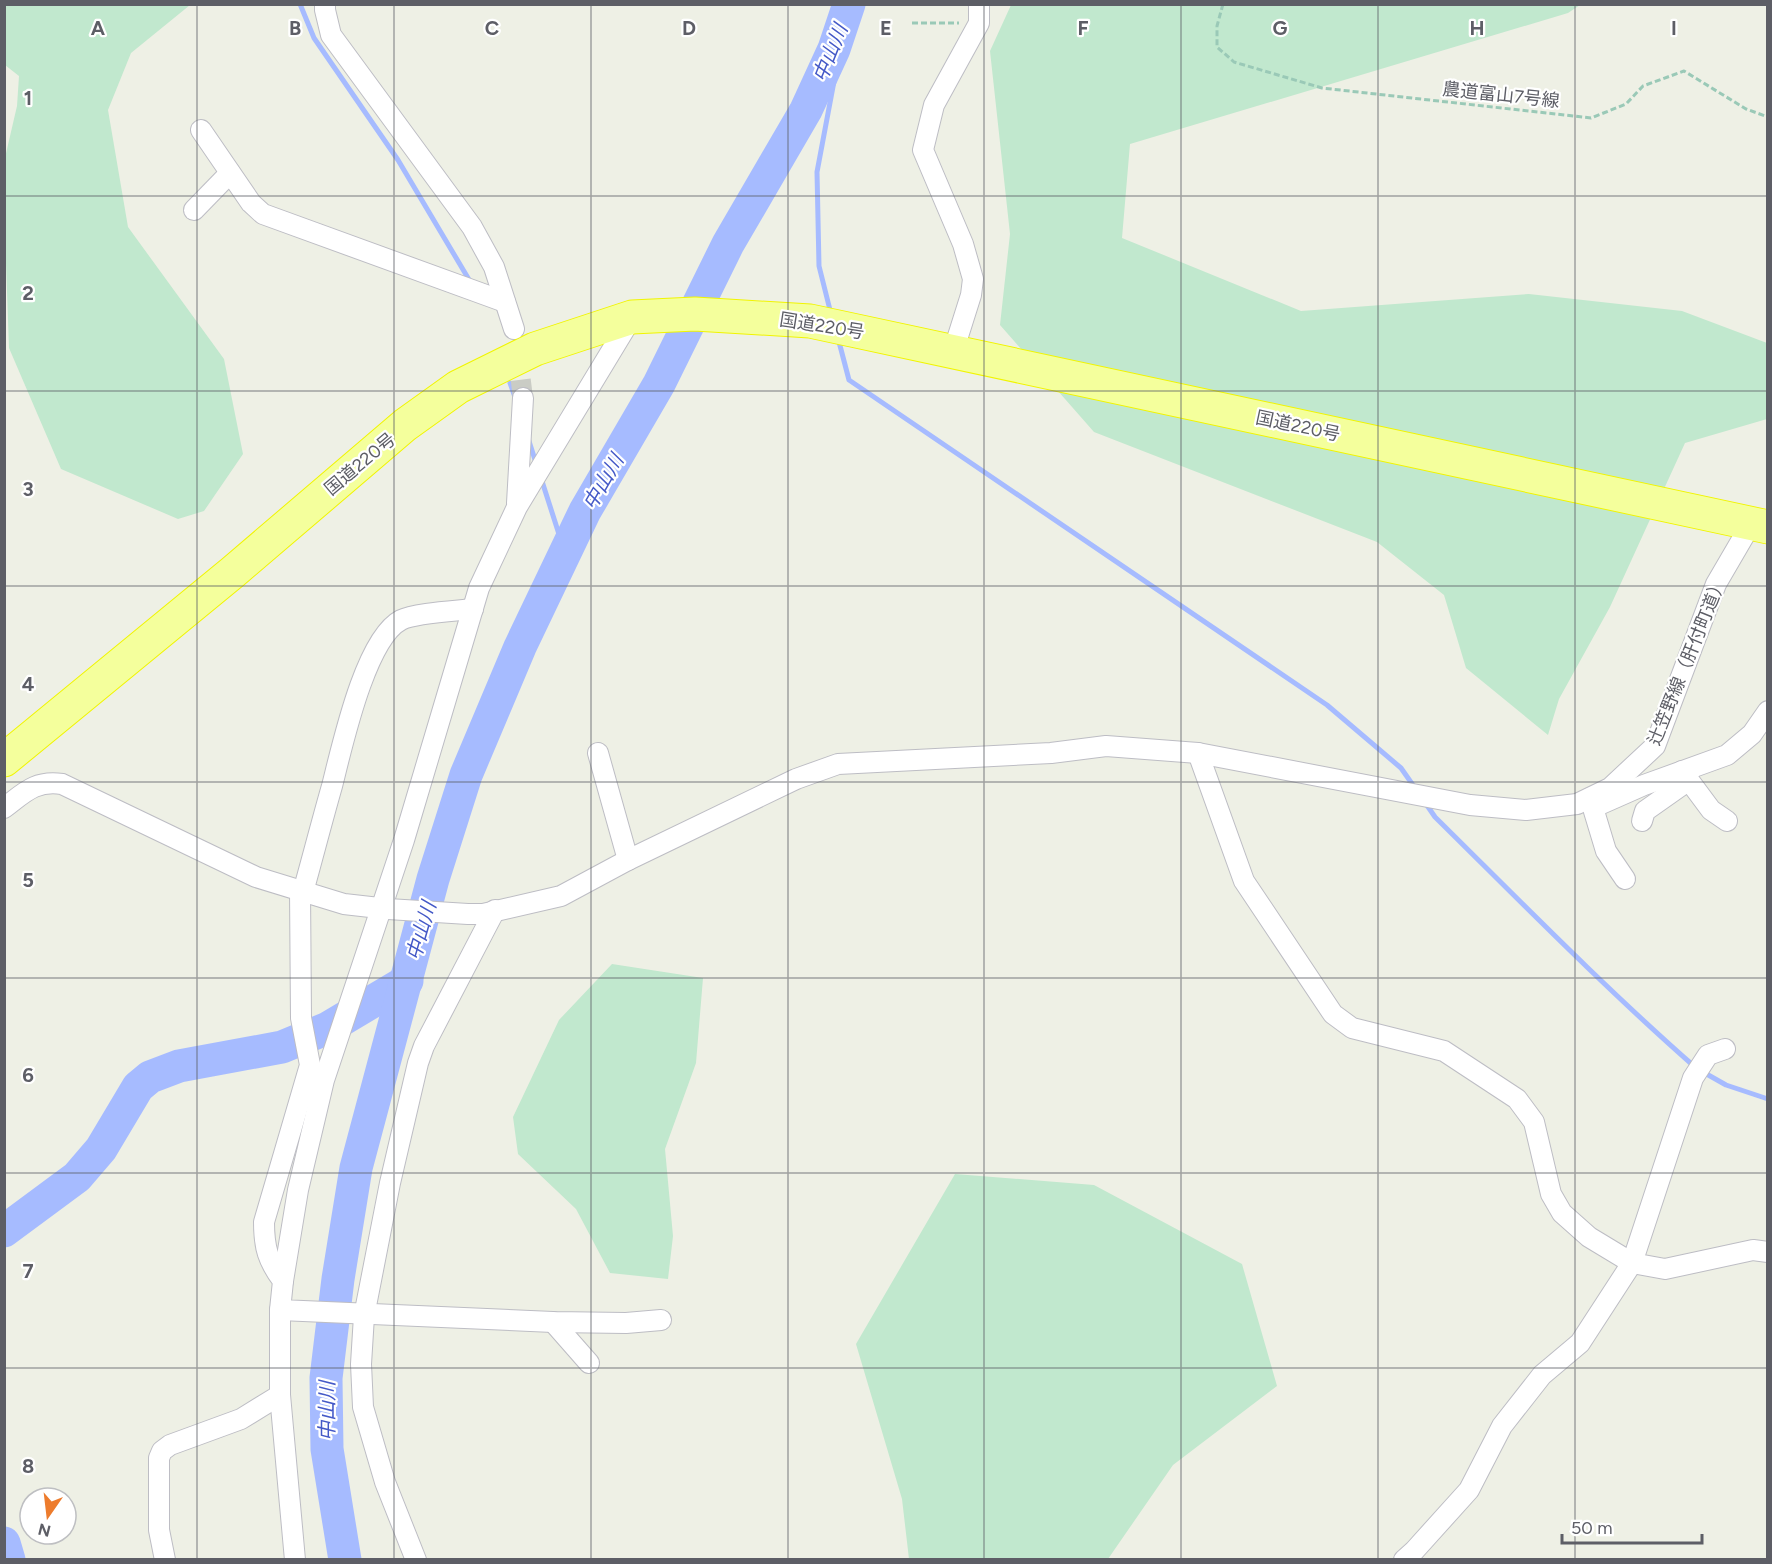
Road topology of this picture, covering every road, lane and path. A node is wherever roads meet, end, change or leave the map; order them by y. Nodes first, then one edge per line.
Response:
1 (325, 4) edge
2 (1222, 4) edge
3 (979, 14) edge
4 (912, 23) dead end
5 (1767, 117) edge
6 (201, 130) dead end
7 (230, 173) junction
8 (194, 210) dead end
9 (505, 302) junction
10 (632, 317) junction
11 (514, 329) tunnel mouth
12 (953, 352) junction
13 (523, 398) tunnel mouth
14 (517, 507) junction
15 (1759, 525) edge
16 (473, 609) junction
17 (1767, 711) edge
18 (598, 753) dead end
19 (1198, 753) junction
20 (4, 760) edge
21 (1685, 776) junction
22 (1592, 803) junction
23 (4, 808) edge
24 (1642, 821) dead end
25 (1727, 821) dead end
26 (628, 860) junction
27 (1625, 879) dead end
28 (302, 891) junction
29 (384, 908) junction
30 (495, 910) junction
31 (1725, 1049) dead end
32 (1767, 1252) edge
33 (1632, 1263) junction
34 (283, 1281) junction
35 (284, 1311) junction
36 (364, 1316) junction
37 (661, 1320) dead end
38 (553, 1322) junction
39 (589, 1363) dead end
40 (280, 1395) junction
41 (165, 1560) edge
42 (295, 1560) edge
43 (416, 1560) edge
44 (1404, 1560) edge

1 - 9 street
2 - 5 path, 農道富山7号線
3 - 4 path
3 - 12 street
6 - 7 street
7 - 8 street
7 - 9 street
9 - 11 street
10 - 12 highway, 国道220号
10 - 14 street
10 - 20 highway, 国道220号
12 - 15 highway, 国道220号
13 - 14 street
14 - 16 street
15 - 22 street, 辻笠野線（肝付町道）
16 - 28 street
16 - 29 street
17 - 21 street
18 - 26 street
19 - 22 street, 辻笠野線（肝付町道）
19 - 26 street, 辻笠野線（肝付町道）
19 - 33 street
21 - 22 street
21 - 24 street
21 - 25 street
22 - 27 street
23 - 28 street, 辻笠野線（肝付町道）
26 - 30 street, 辻笠野線（肝付町道）
28 - 29 street, 辻笠野線（肝付町道）
28 - 34 street
29 - 30 street, 辻笠野線（肝付町道）
29 - 34 street
30 - 36 street
31 - 33 street
32 - 33 street
33 - 44 street
34 - 35 street
35 - 36 street
35 - 40 street
36 - 38 street
36 - 43 street
37 - 38 street
38 - 39 street
40 - 41 street
40 - 42 street

